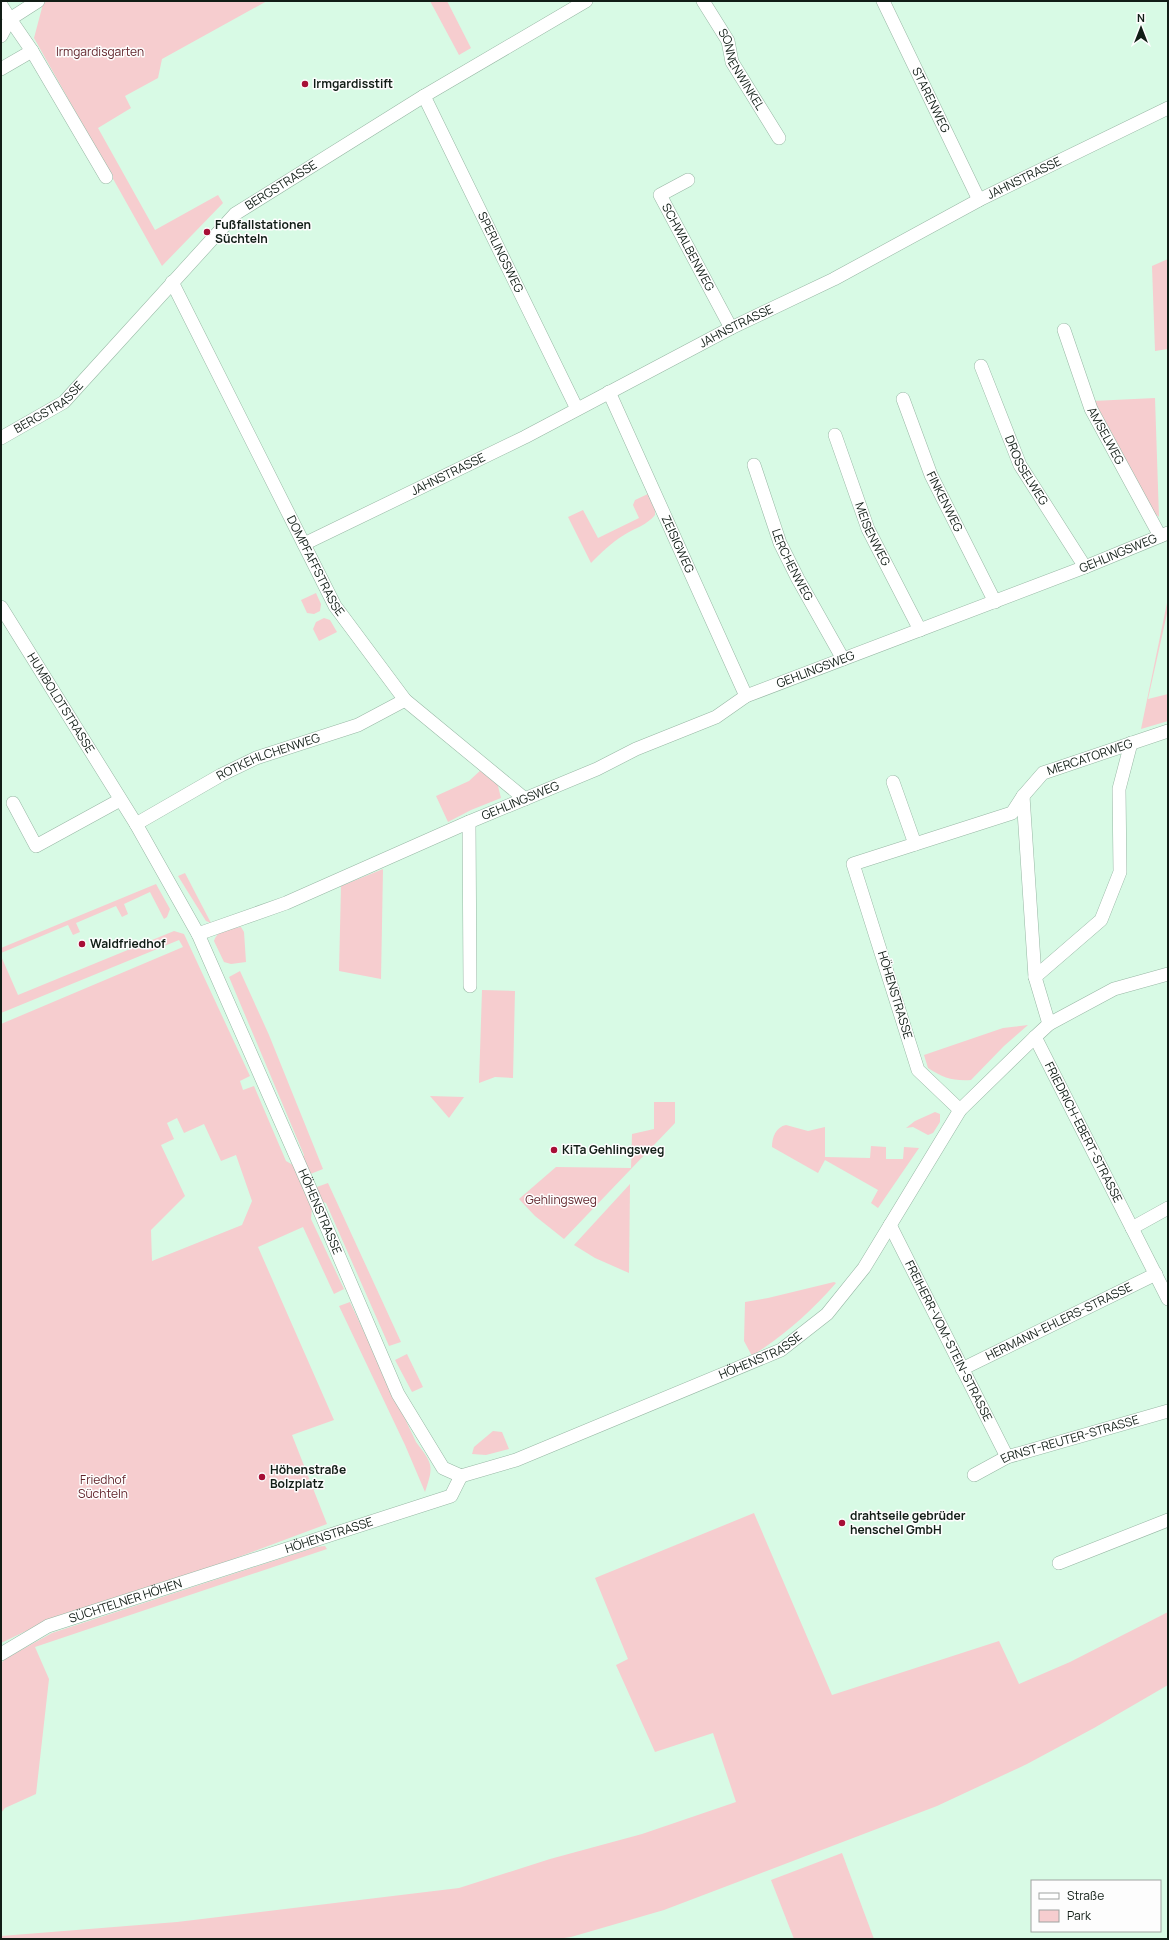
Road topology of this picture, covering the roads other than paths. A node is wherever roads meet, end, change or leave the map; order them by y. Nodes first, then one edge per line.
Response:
1 (38, 1) edge
2 (586, 1) edge
3 (703, 1) edge
4 (883, 1) edge
5 (1, 5) edge
6 (10, 19) junction
7 (1, 36) edge
8 (32, 51) junction
9 (1, 69) edge
10 (424, 96) junction
11 (1168, 108) edge
12 (779, 138) dead end
13 (106, 177) dead end
14 (688, 180) dead end
15 (979, 200) junction
16 (172, 282) junction
17 (731, 328) junction
18 (1064, 330) dead end
19 (981, 366) dead end
20 (609, 392) junction
21 (903, 399) dead end
22 (577, 409) junction
23 (834, 435) dead end
24 (1, 438) edge
25 (754, 464) dead end
26 (1164, 534) edge
27 (304, 544) junction
28 (1085, 567) junction
29 (995, 602) junction
30 (1, 607) edge
31 (920, 630) junction
32 (843, 659) junction
33 (746, 696) junction
34 (405, 700) junction
35 (1168, 731) edge
36 (1131, 743) junction
37 (893, 782) dead end
38 (1023, 796) junction
39 (526, 799) junction
40 (120, 800) junction
41 (13, 803) dead end
42 (470, 822) junction
43 (136, 824) junction
44 (915, 844) junction
45 (853, 864) joint
46 (198, 934) junction
47 (1168, 974) edge
48 (1035, 977) junction
49 (470, 986) dead end
50 (1050, 1024) junction
51 (1035, 1037) junction
52 (960, 1110) junction
53 (1168, 1208) edge
54 (890, 1226) junction
55 (1132, 1228) junction
56 (1156, 1274) junction
57 (1168, 1299) edge
58 (962, 1369) junction
59 (1168, 1411) edge
60 (1007, 1457) junction
61 (974, 1475) dead end
62 (461, 1476) junction
63 (1168, 1520) edge
64 (255, 1559) joint
65 (1059, 1563) dead end
66 (1, 1654) edge

1 - 6 street
2 - 10 street, BERGSTRASSE
3 - 12 street, SONNENWINKEL
4 - 15 street, STARENWEG
5 - 6 street
6 - 7 street
6 - 8 street
8 - 9 street
8 - 13 street
10 - 16 street, BERGSTRASSE
10 - 22 street, SPERLINGSWEG
11 - 15 street, JAHNSTRASSE
14 - 17 street, SCHWALBENWEG
15 - 17 street, JAHNSTRASSE
16 - 24 street, BERGSTRASSE
16 - 27 street, DOMPFAFFSTRASSE
17 - 20 street, JAHNSTRASSE
18 - 26 street, AMSELWEG
19 - 28 street, DROSSELWEG
20 - 22 street, JAHNSTRASSE
20 - 33 street, ZEISIGWEG
21 - 29 street, FINKENWEG
22 - 27 street, JAHNSTRASSE
23 - 31 street, MEISENWEG
25 - 32 street, LERCHENWEG
26 - 28 street, GEHLINGSWEG
27 - 34 street, DOMPFAFFSTRASSE
28 - 29 street, GEHLINGSWEG
29 - 31 street, GEHLINGSWEG
30 - 40 street, HUMBOLDTSTRASSE
31 - 32 street, GEHLINGSWEG
32 - 33 street, GEHLINGSWEG
33 - 39 street, GEHLINGSWEG
34 - 39 street, DOMPFAFFSTRASSE
34 - 43 street, ROTKEHLCHENWEG
35 - 36 street, MERCATORWEG
36 - 38 street, MERCATORWEG
36 - 48 street
37 - 44 street
38 - 44 street, MERCATORWEG
38 - 48 street
39 - 42 street, GEHLINGSWEG
40 - 41 street
40 - 43 street, HUMBOLDTSTRASSE
42 - 46 street, GEHLINGSWEG
42 - 49 street, GEHLINGSWEG
43 - 46 street, HUMBOLDTSTRASSE
44 - 45 street, MERCATORWEG
45 - 52 street, HÖHENSTRASSE
46 - 62 street, HÖHENSTRASSE
47 - 50 street, HÖHENSTRASSE
48 - 50 street
50 - 51 street, HÖHENSTRASSE
51 - 52 street, HÖHENSTRASSE
51 - 55 street, FRIEDRICH-EBERT-STRASSE
52 - 54 street, HÖHENSTRASSE
53 - 55 street
54 - 58 street, FREIHERR-VOM-STEIN-STRASSE
54 - 62 street, HÖHENSTRASSE
55 - 56 street, FRIEDRICH-EBERT-STRASSE
56 - 57 street, FRIEDRICH-EBERT-STRASSE
56 - 58 street, HERMANN-EHLERS-STRASSE
58 - 60 street, FREIHERR-VOM-STEIN-STRASSE
59 - 60 street, ERNST-REUTER-STRASSE
60 - 61 street, ERNST-REUTER-STRASSE
62 - 64 street, HÖHENSTRASSE
63 - 65 street
64 - 66 street, SÜCHTELNER HÖHEN

